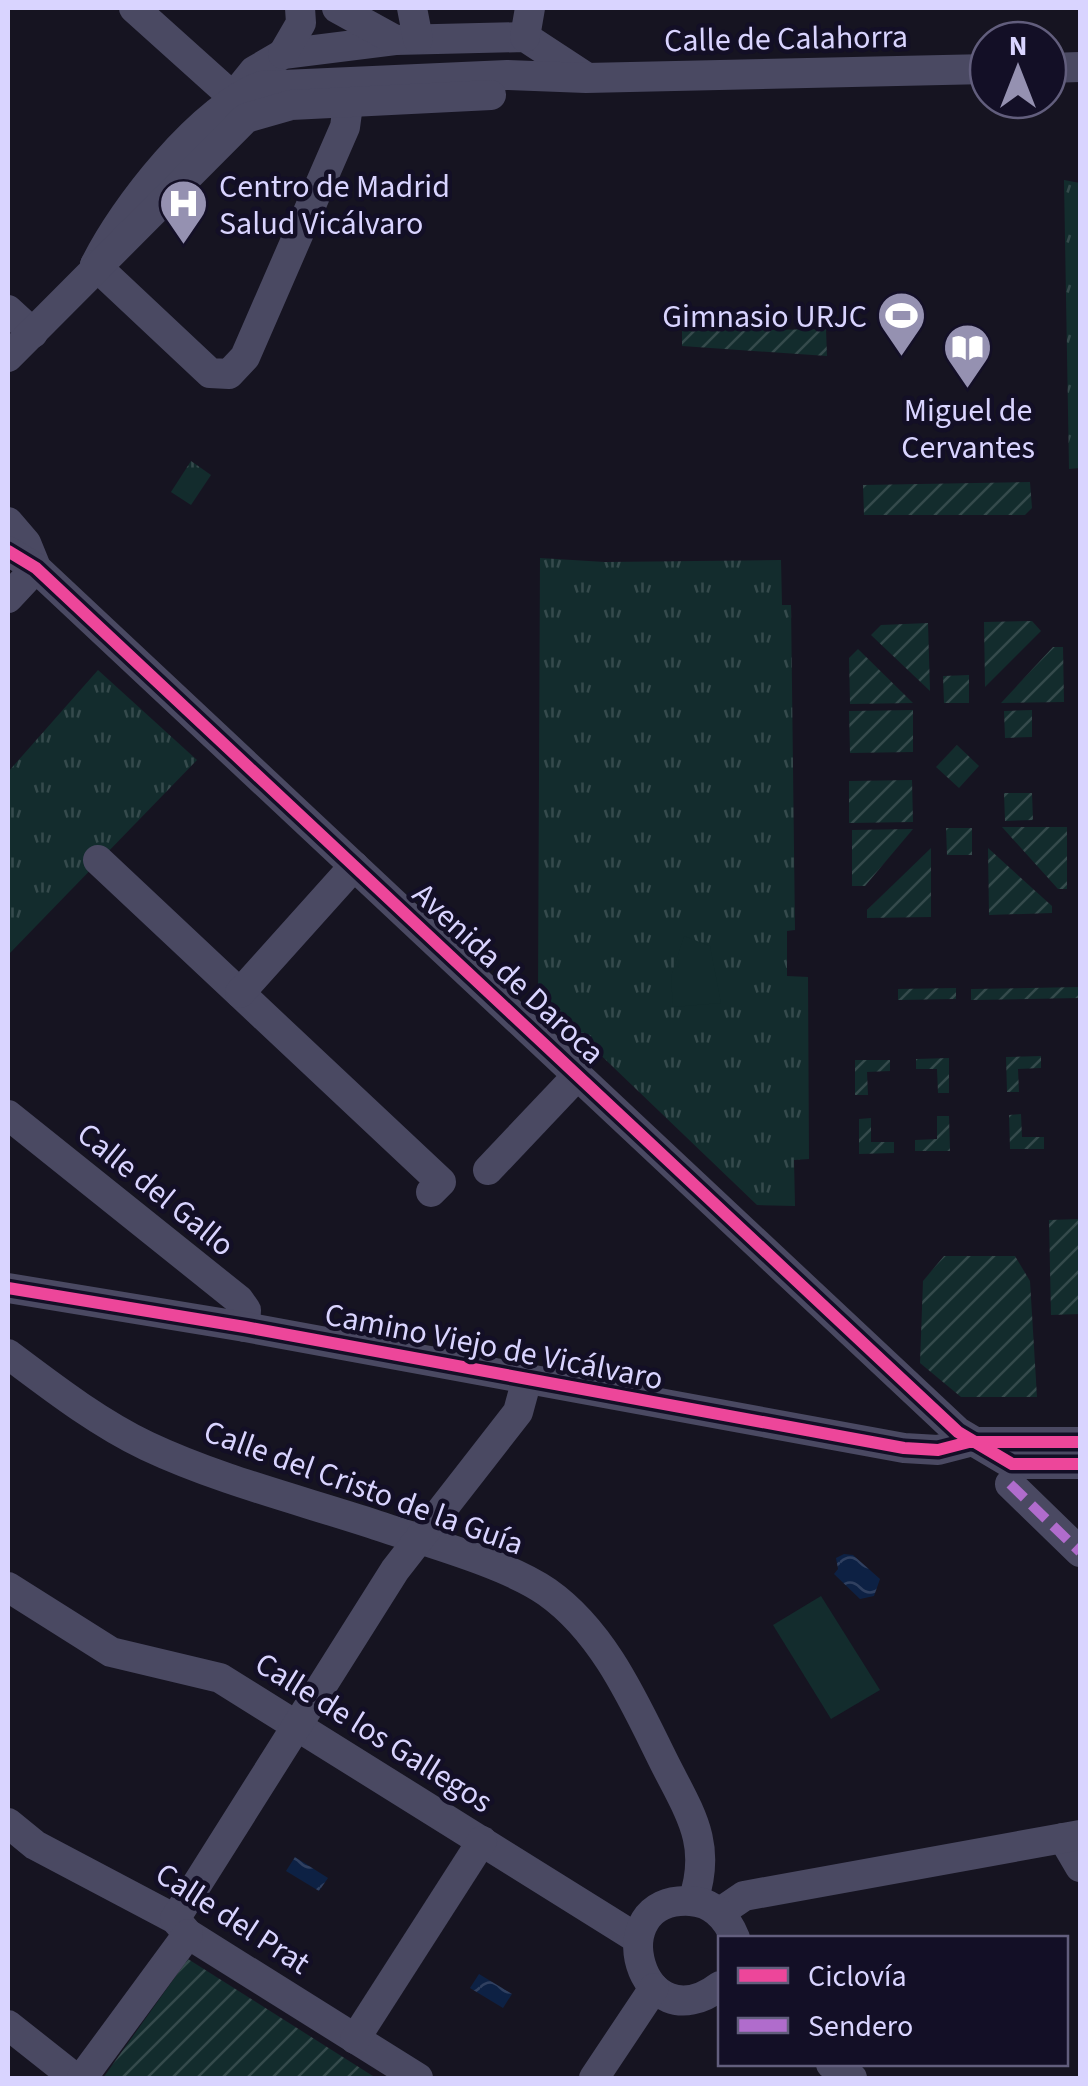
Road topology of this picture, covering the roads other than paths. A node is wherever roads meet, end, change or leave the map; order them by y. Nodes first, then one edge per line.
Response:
1 (134, 8) edge
2 (300, 8) edge
3 (337, 8) edge
4 (412, 8) edge
5 (527, 22) edge
6 (407, 40) junction
7 (283, 54) junction
8 (968, 69) edge
9 (586, 78) junction
10 (233, 97) junction
11 (348, 105) junction
12 (96, 265) junction
13 (8, 310) edge
14 (33, 333) junction
15 (8, 357) edge
16 (8, 522) edge
17 (8, 551) edge
18 (36, 568) junction
19 (8, 598) edge
20 (98, 860) dead end
21 (354, 866) junction
22 (240, 993) junction
23 (578, 1075) junction
24 (8, 1114) edge
25 (488, 1170) dead end
26 (431, 1192) dead end
27 (8, 1288) edge
28 (245, 1327) junction
29 (8, 1354) edge
30 (527, 1380) junction
31 (970, 1442) junction
32 (1080, 1442) edge
33 (1080, 1464) edge
34 (1010, 1484) dead end
35 (422, 1540) junction
36 (1080, 1552) edge
37 (8, 1587) edge
38 (298, 1725) junction
39 (8, 1823) edge
40 (1072, 1837) edge
41 (482, 1841) junction
42 (1080, 1867) edge
43 (715, 1917) edge
44 (182, 1926) junction
45 (638, 1939) junction
46 (654, 1988) junction
47 (718, 1988) edge
48 (8, 2024) edge
49 (355, 2039) junction
50 (78, 2078) edge
51 (418, 2078) edge
52 (594, 2078) edge

1 - 10 street
2 - 7 street
3 - 6 street
4 - 6 street
5 - 6 street
5 - 9 street
6 - 7 street
7 - 10 street, Calle de Calahorra
8 - 9 street, Calle de Calahorra
9 - 10 street, Calle de Calahorra
9 - 11 street, Calle de Calahorra
10 - 12 street, Calle de Calahorra
11 - 12 street, Calle de Calahorra
11 - 12 street
12 - 14 street, Calle de Calahorra
13 - 14 street
14 - 15 street, Calle de Calahorra
16 - 18 street, Avenida de Daroca
17 - 18 street, Avenida de Daroca
18 - 19 street
18 - 21 street, Avenida de Daroca
20 - 22 street
21 - 22 street
21 - 23 street, Avenida de Daroca
22 - 26 street
23 - 25 street
23 - 31 street, Avenida de Daroca
24 - 28 street, Calle del Gallo
27 - 28 street, Camino Viejo de Vicálvaro
28 - 30 street, Camino Viejo de Vicálvaro
29 - 35 street, Calle del Cristo de la Guía
30 - 31 street, Camino Viejo de Vicálvaro
30 - 35 street
31 - 32 street, Camino Viejo de Vicálvaro
31 - 33 street, Avenida de Daroca
34 - 36 street
35 - 38 street
35 - 43 street, Calle del Cristo de la Guía
37 - 38 street, Calle de los Gallegos
38 - 41 street, Calle de los Gallegos
38 - 44 street
39 - 44 street, Calle del Prat
40 - 42 street
40 - 43 street
41 - 45 street, Calle de los Gallegos
41 - 49 street
43 - 45 street
44 - 49 street, Calle del Prat
44 - 50 street
45 - 46 street
46 - 47 street
46 - 52 street
48 - 50 street
49 - 51 street, Calle del Prat

